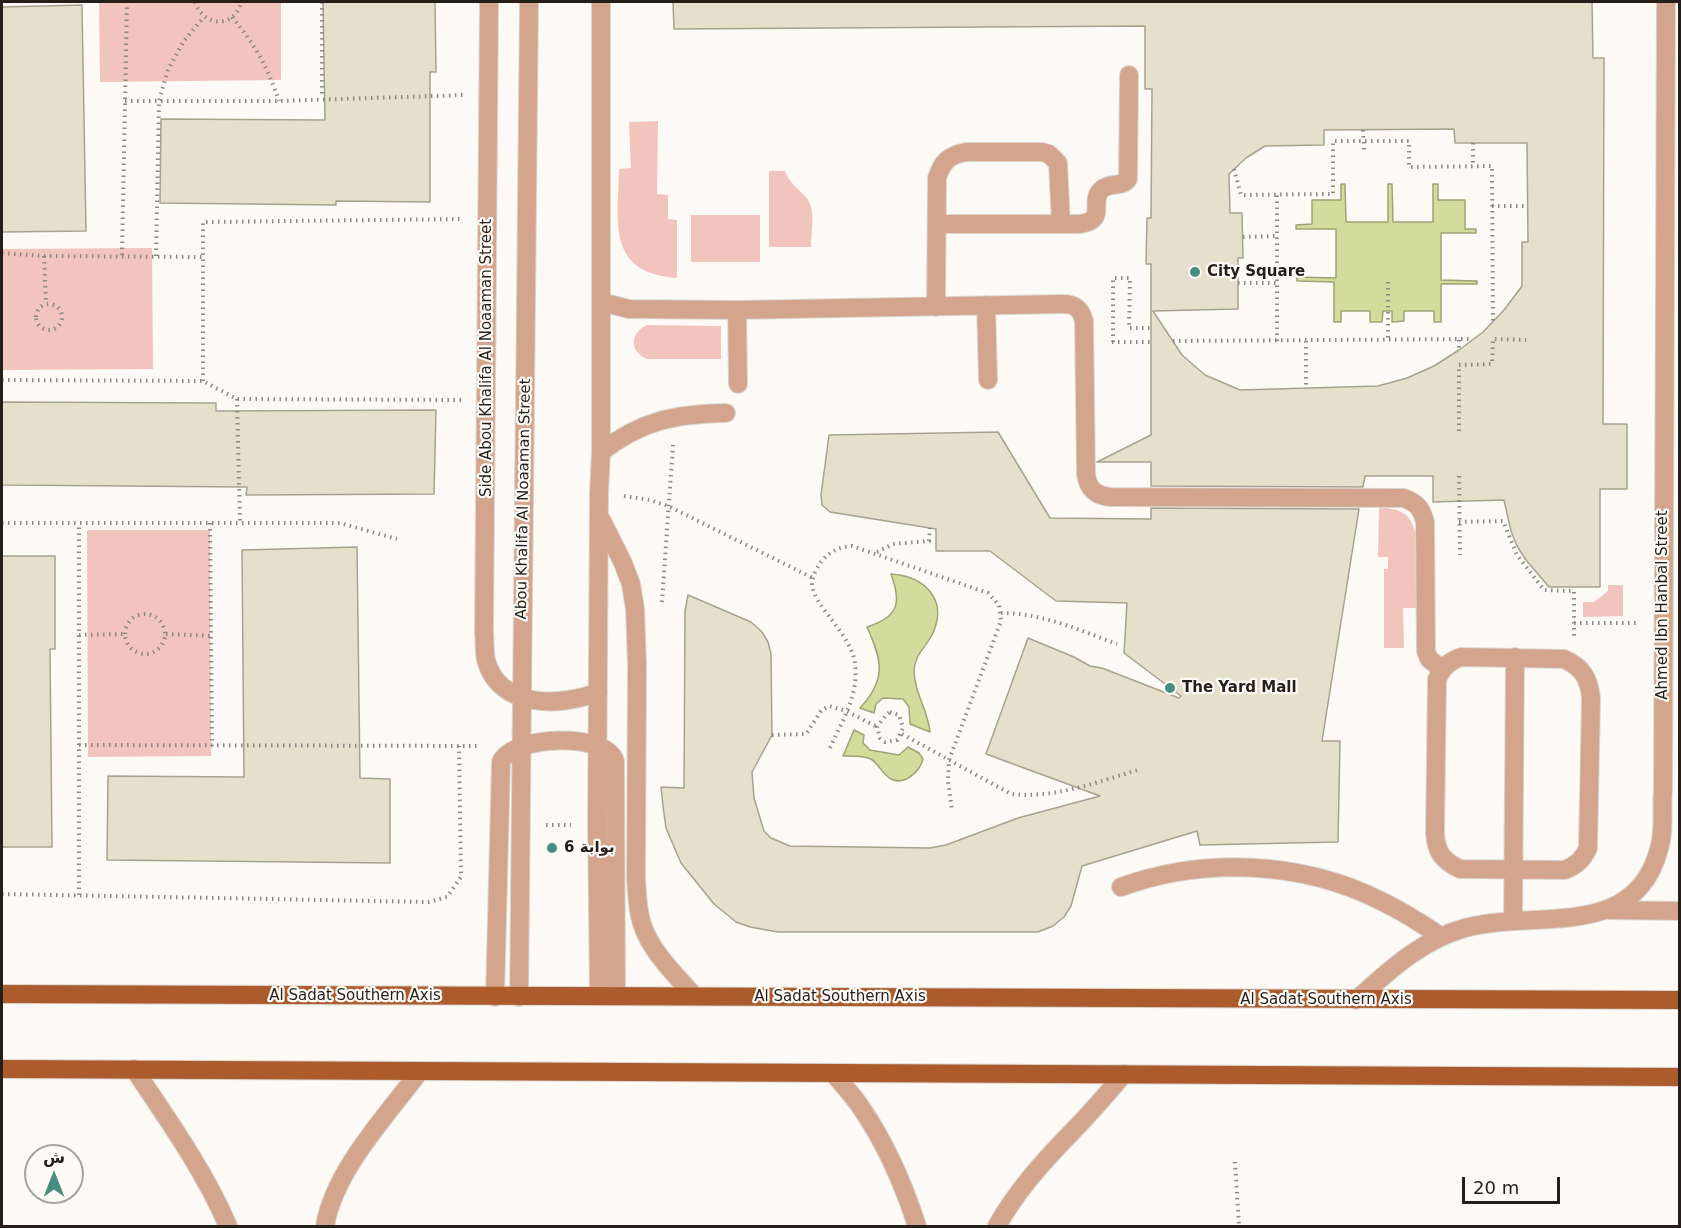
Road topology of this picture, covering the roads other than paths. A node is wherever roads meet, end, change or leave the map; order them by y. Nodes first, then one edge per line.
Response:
1 (489, 2) edge
2 (529, 2) edge
3 (601, 2) edge
4 (1666, 2) edge
5 (1129, 75) dead end
6 (937, 224) junction
7 (1061, 224) junction
8 (601, 302) junction
9 (986, 306) junction
10 (936, 307) junction
11 (737, 310) junction
12 (988, 380) dead end
13 (738, 384) dead end
14 (726, 413) dead end
15 (601, 452) junction
16 (599, 514) junction
17 (1515, 657) junction
18 (1442, 669) junction
19 (598, 692) junction
20 (521, 698) junction
21 (1671, 718) edge
22 (521, 747) junction
23 (598, 747) junction
24 (1671, 829) edge
25 (1513, 869) junction
26 (1122, 887) dead end
27 (1608, 910) junction
28 (1680, 911) edge
29 (1513, 921) junction
30 (1440, 936) junction
31 (2, 994) edge
32 (607, 996) junction
33 (694, 996) junction
34 (495, 997) junction
35 (519, 997) junction
36 (1356, 1000) junction
37 (1680, 1000) edge
38 (2, 1069) edge
39 (134, 1069) junction
40 (420, 1071) junction
41 (833, 1073) junction
42 (1124, 1074) junction
43 (1680, 1077) edge
44 (228, 1227) edge
45 (325, 1227) edge
46 (917, 1227) edge
47 (997, 1227) edge

1 - 20 street, Side Abou Khalifa Al Noaaman Street
2 - 20 street, Abou Khalifa Al Noaaman Street
3 - 8 street
4 - 21 street, Ahmed Ibn Hanbal Street
5 - 7 street
6 - 7 street
6 - 7 street
6 - 10 street
8 - 11 street
8 - 15 street
9 - 10 street
9 - 12 street
9 - 18 street
10 - 11 street
11 - 13 street
14 - 15 street
15 - 16 street
16 - 19 street
16 - 33 street
17 - 18 street
17 - 25 street
17 - 25 street
18 - 25 street
19 - 20 street
19 - 23 street
20 - 22 street, Abou Khalifa Al Noaaman Street
21 - 24 street, Ahmed Ibn Hanbal Street
22 - 23 street
22 - 34 street
22 - 35 street, Abou Khalifa Al Noaaman Street
23 - 32 street
23 - 32 street
24 - 27 street, Ahmed Ibn Hanbal Street
25 - 29 street
26 - 30 street
27 - 28 street
27 - 29 street, Ahmed Ibn Hanbal Street
29 - 30 street, Ahmed Ibn Hanbal Street
30 - 36 street, Ahmed Ibn Hanbal Street
31 - 34 main road, Al Sadat Southern Axis
32 - 33 main road, Al Sadat Southern Axis
32 - 35 main road, Al Sadat Southern Axis
33 - 36 main road, Al Sadat Southern Axis
34 - 35 main road, Al Sadat Southern Axis
36 - 37 main road, Al Sadat Southern Axis
38 - 39 main road
39 - 40 main road
39 - 44 street
40 - 41 main road
40 - 45 street
41 - 42 main road
41 - 46 street
42 - 43 main road
42 - 47 street

